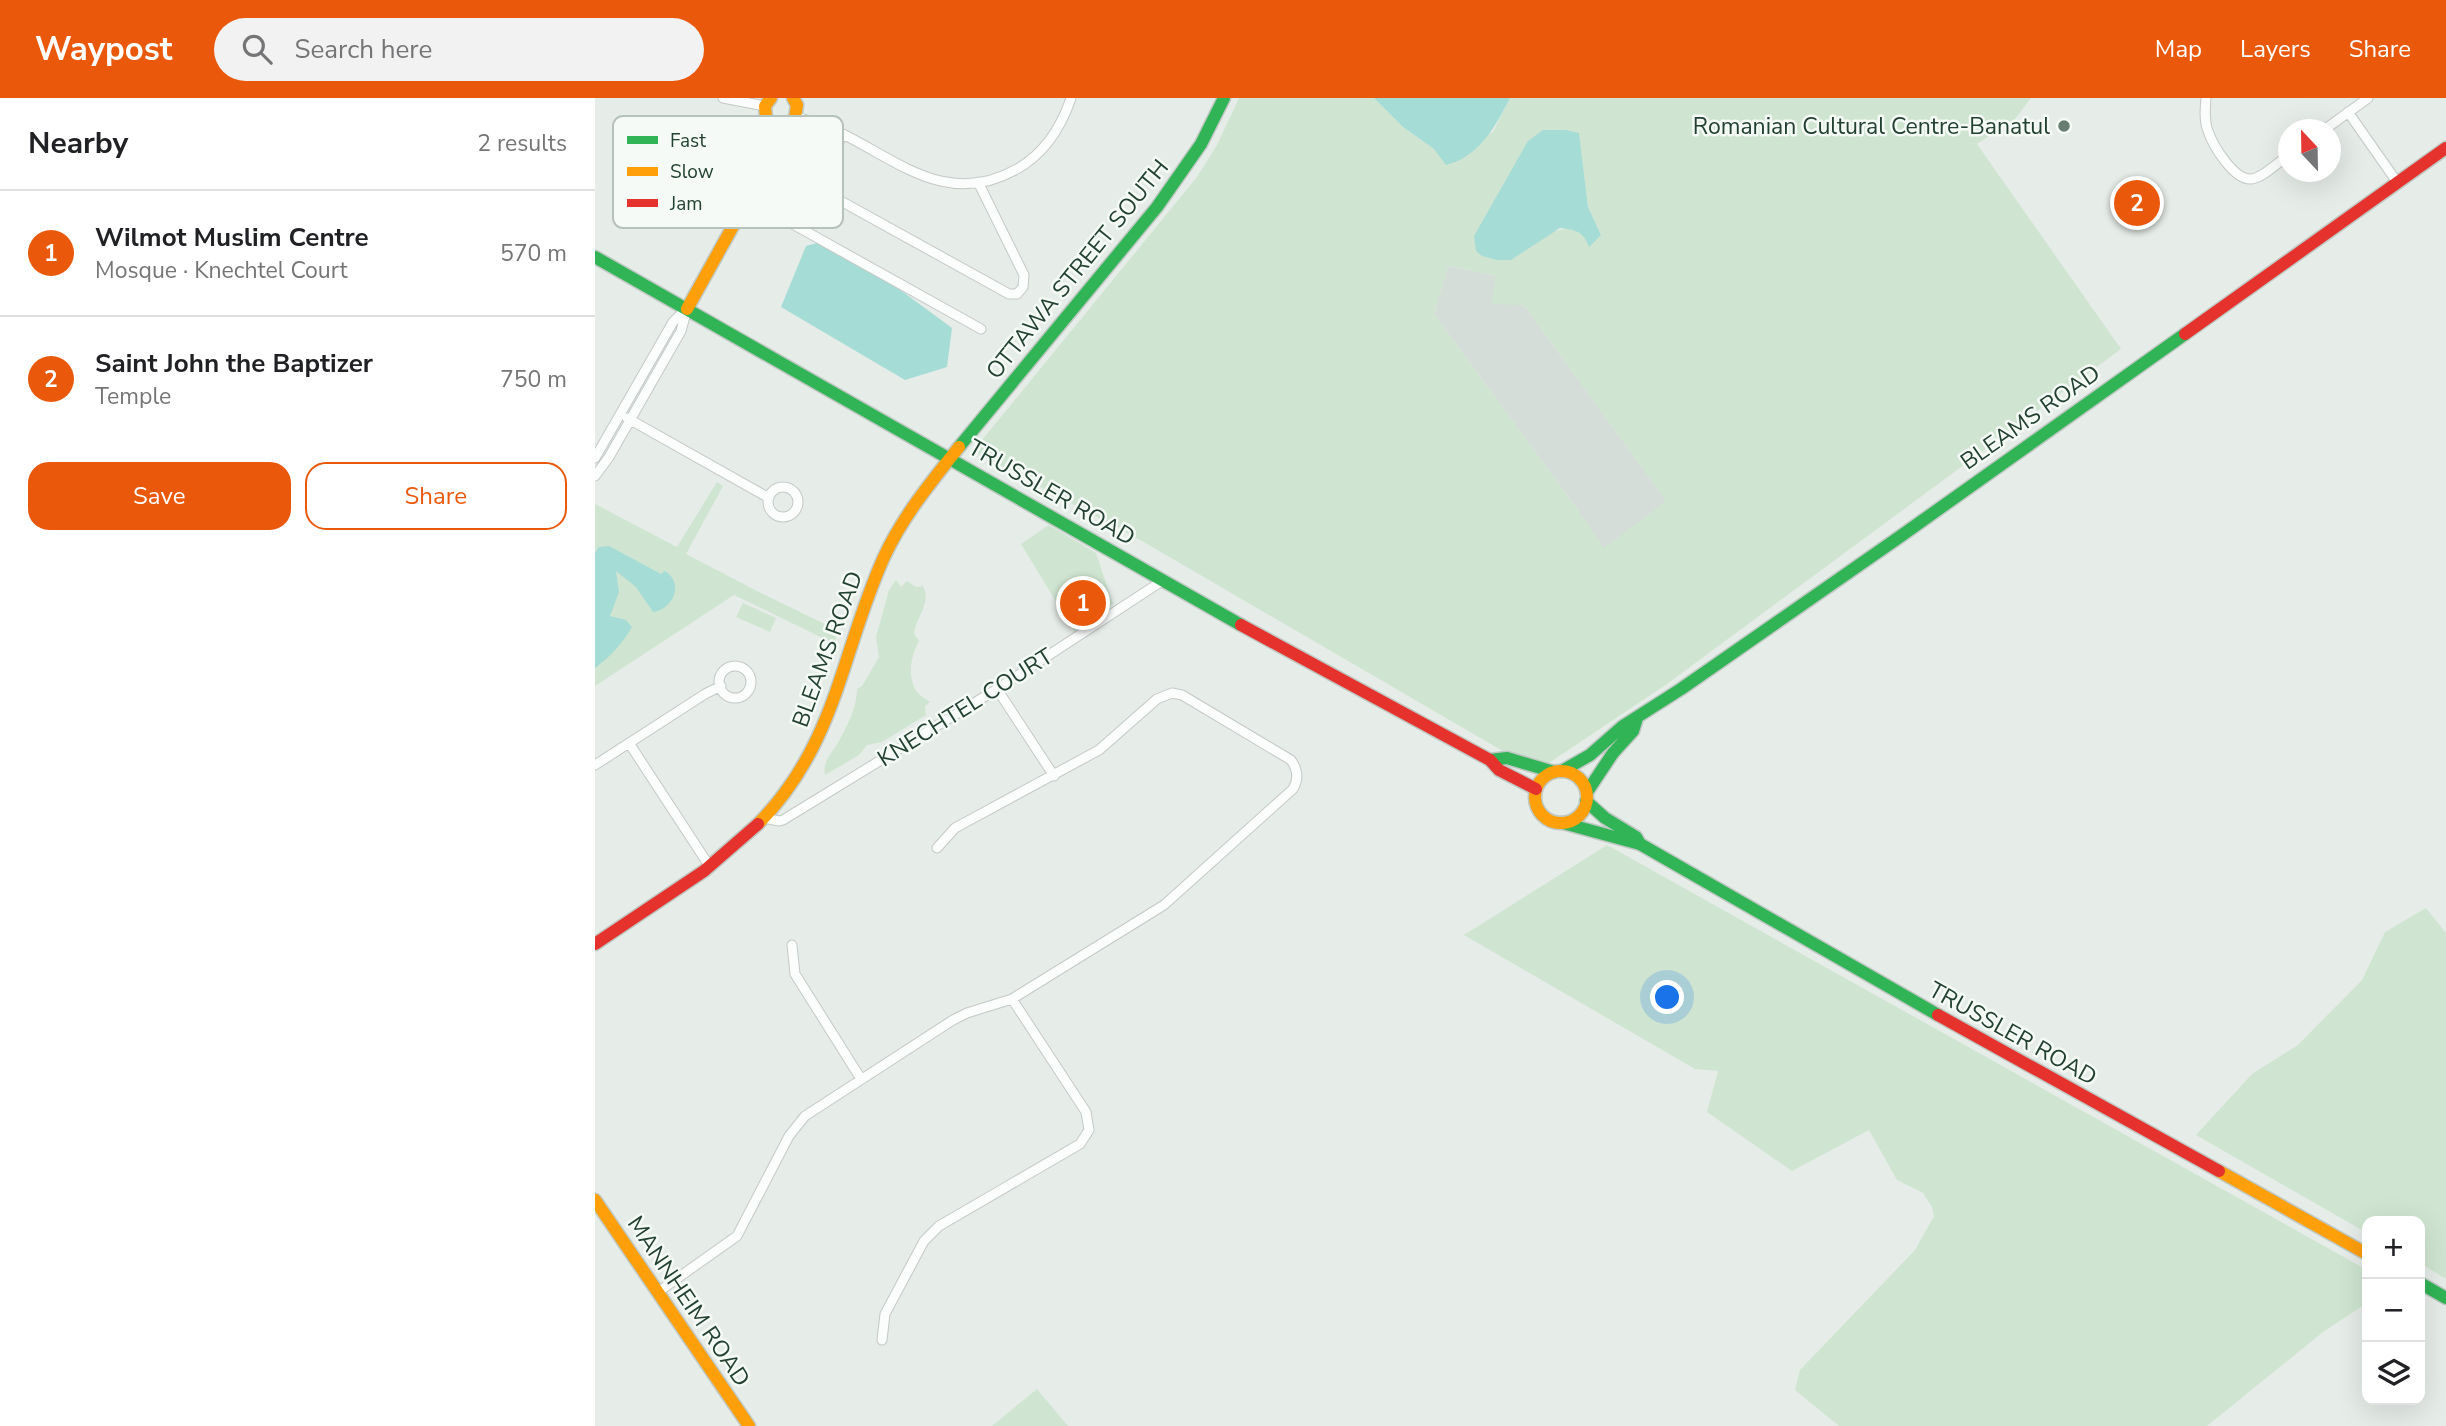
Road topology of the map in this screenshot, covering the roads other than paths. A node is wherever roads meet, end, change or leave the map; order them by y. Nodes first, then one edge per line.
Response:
1 (723, 98) edge
2 (793, 98) edge
3 (1071, 98) edge
4 (1224, 98) edge
5 (2206, 98) edge
6 (2368, 98) edge
7 (768, 102) edge
8 (2349, 112) junction
9 (797, 116) edge
10 (2339, 119) edge
11 (843, 136) edge
12 (2446, 148) edge
13 (2278, 162) edge
14 (978, 182) junction
15 (2397, 182) junction
16 (843, 202) edge
17 (732, 228) edge
18 (801, 228) edge
19 (595, 257) edge
20 (687, 309) junction
21 (981, 329) dead end
22 (621, 414) junction
23 (630, 420) junction
24 (595, 458) edge
25 (950, 458) junction
26 (595, 476) edge
27 (769, 498) dead end
28 (1162, 581) junction
29 (721, 687) dead end
30 (997, 689) junction
31 (1637, 718) junction
32 (629, 743) junction
33 (1490, 760) junction
34 (595, 765) edge
35 (1558, 771) junction
36 (1054, 776) junction
37 (1536, 789) junction
38 (1586, 797) junction
39 (764, 818) junction
40 (1563, 822) junction
41 (1640, 844) junction
42 (937, 848) dead end
43 (710, 867) junction
44 (595, 944) edge
45 (792, 945) dead end
46 (1012, 999) junction
47 (861, 1079) junction
48 (595, 1200) edge
49 (2362, 1251) edge
50 (2425, 1286) edge
51 (657, 1292) junction
52 (2446, 1298) edge
53 (882, 1340) dead end
54 (749, 1426) edge

1 - 7 street
2 - 9 main road
3 - 14 street
4 - 25 main road, OTTAWA STREET SOUTH
5 - 13 street
6 - 8 street
8 - 10 street
8 - 15 street
11 - 14 street
12 - 15 main road, BLEAMS ROAD
14 - 16 street
15 - 31 main road, BLEAMS ROAD
17 - 20 main road
18 - 21 street
19 - 20 main road, TRUSSLER ROAD
20 - 22 street
20 - 23 street
20 - 25 main road, TRUSSLER ROAD
22 - 23 street
22 - 24 street
23 - 26 street
23 - 27 street
25 - 28 main road, TRUSSLER ROAD
25 - 39 main road, BLEAMS ROAD
28 - 30 street, KNECHTEL COURT
28 - 33 main road, TRUSSLER ROAD
29 - 32 street
30 - 36 street
30 - 39 street, KNECHTEL COURT
31 - 35 main road, BLEAMS ROAD
31 - 38 main road, BLEAMS ROAD
32 - 34 street
32 - 43 street
33 - 35 main road, TRUSSLER ROAD
33 - 37 main road, TRUSSLER ROAD
35 - 37 main road
35 - 38 main road
36 - 42 street
36 - 46 street
37 - 40 main road
38 - 40 main road
38 - 41 main road, TRUSSLER ROAD
39 - 43 main road, BLEAMS ROAD
40 - 41 main road, TRUSSLER ROAD
41 - 49 main road, TRUSSLER ROAD
43 - 44 main road, BLEAMS ROAD
45 - 47 street
46 - 47 street
46 - 53 street
47 - 51 street
48 - 51 main road, MANNHEIM ROAD
50 - 52 main road
51 - 54 main road, MANNHEIM ROAD

